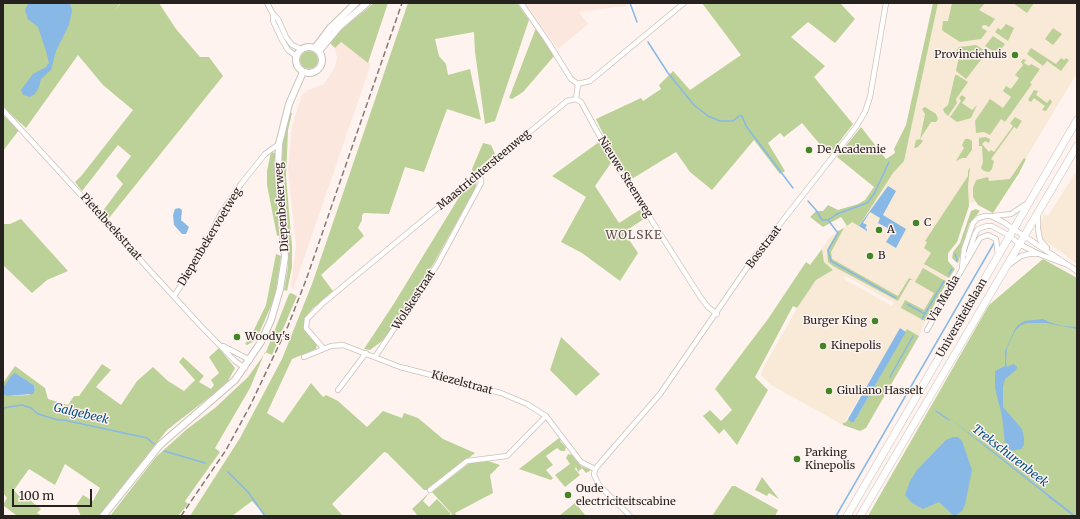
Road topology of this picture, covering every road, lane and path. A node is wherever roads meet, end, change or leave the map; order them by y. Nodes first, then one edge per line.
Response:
1 (267, 3) edge
2 (356, 3) edge
3 (367, 3) edge
4 (521, 3) edge
5 (684, 3) edge
6 (886, 3) edge
7 (273, 14) junction
8 (301, 49) junction
9 (317, 49) junction
10 (296, 56) junction
11 (303, 72) junction
12 (578, 84) junction
13 (576, 99) junction
14 (3, 110) edge
15 (1077, 120) edge
16 (280, 144) junction
17 (1077, 146) edge
18 (480, 174) junction
19 (1029, 202) junction
20 (1039, 211) junction
21 (991, 216) junction
22 (1012, 232) junction
23 (1024, 236) junction
24 (1019, 244) junction
25 (1049, 251) junction
26 (1039, 254) junction
27 (998, 257) junction
28 (1068, 265) junction
29 (963, 267) junction
30 (1004, 269) junction
31 (1077, 271) edge
32 (174, 296) junction
33 (717, 314) junction
34 (926, 330) dead end
35 (219, 344) junction
36 (323, 348) junction
37 (366, 353) junction
38 (304, 357) dead end
39 (375, 357) junction
40 (250, 360) junction
41 (245, 368) junction
42 (338, 390) dead end
43 (546, 416) junction
44 (595, 469) junction
45 (430, 490) dead end
46 (103, 516) edge
47 (630, 516) edge
48 (847, 516) edge
49 (860, 516) edge

1 - 7 street
2 - 9 main road
3 - 9 main road
4 - 12 street
5 - 12 street
6 - 33 street, Bosstraat
7 - 8 street
7 - 10 street
8 - 9 main road
8 - 10 main road
9 - 11 main road
10 - 11 main road
11 - 16 main road, Diepenbekerweg
12 - 13 street
13 - 18 street, Maastrichtersteenweg
13 - 33 street, Nieuwe Steenweg
14 - 32 street, Pietelbeekstraat
15 - 19 highway, Universiteitslaan
16 - 32 street, Diepenbekervoetweg
16 - 40 main road, Diepenbekerweg
17 - 20 highway, Universiteitslaan
18 - 36 street, Maastrichtersteenweg
18 - 39 street, Wolskestraat
19 - 21 street
19 - 22 highway, Universiteitslaan
20 - 23 highway, Universiteitslaan
20 - 25 street
21 - 22 street, Via Media
21 - 29 street, Via Media
22 - 23 street, Via Media
22 - 24 street, Via Media
22 - 27 highway, Universiteitslaan
22 - 29 street, Via Media
23 - 24 highway, Universiteitslaan
23 - 25 street, Via Media
24 - 26 street, Via Media
24 - 30 highway, Universiteitslaan
25 - 28 street, Via Media
26 - 28 street, Via Media
26 - 30 street
27 - 29 street, Via Media
27 - 48 highway, Universiteitslaan
28 - 31 street
29 - 34 street, Via Media
30 - 49 highway, Universiteitslaan
32 - 35 street, Pietelbeekstraat
33 - 44 street, Bosstraat
35 - 40 street, Pietelbeekstraat
35 - 41 street, Pietelbeekstraat
36 - 37 street
36 - 38 street
37 - 39 street
37 - 42 street
39 - 43 street, Kiezelstraat
40 - 41 main road, Diepenbekerweg
41 - 46 main road, Diepenbekerweg
43 - 44 street, Kiezelstraat
43 - 45 street
44 - 47 street

